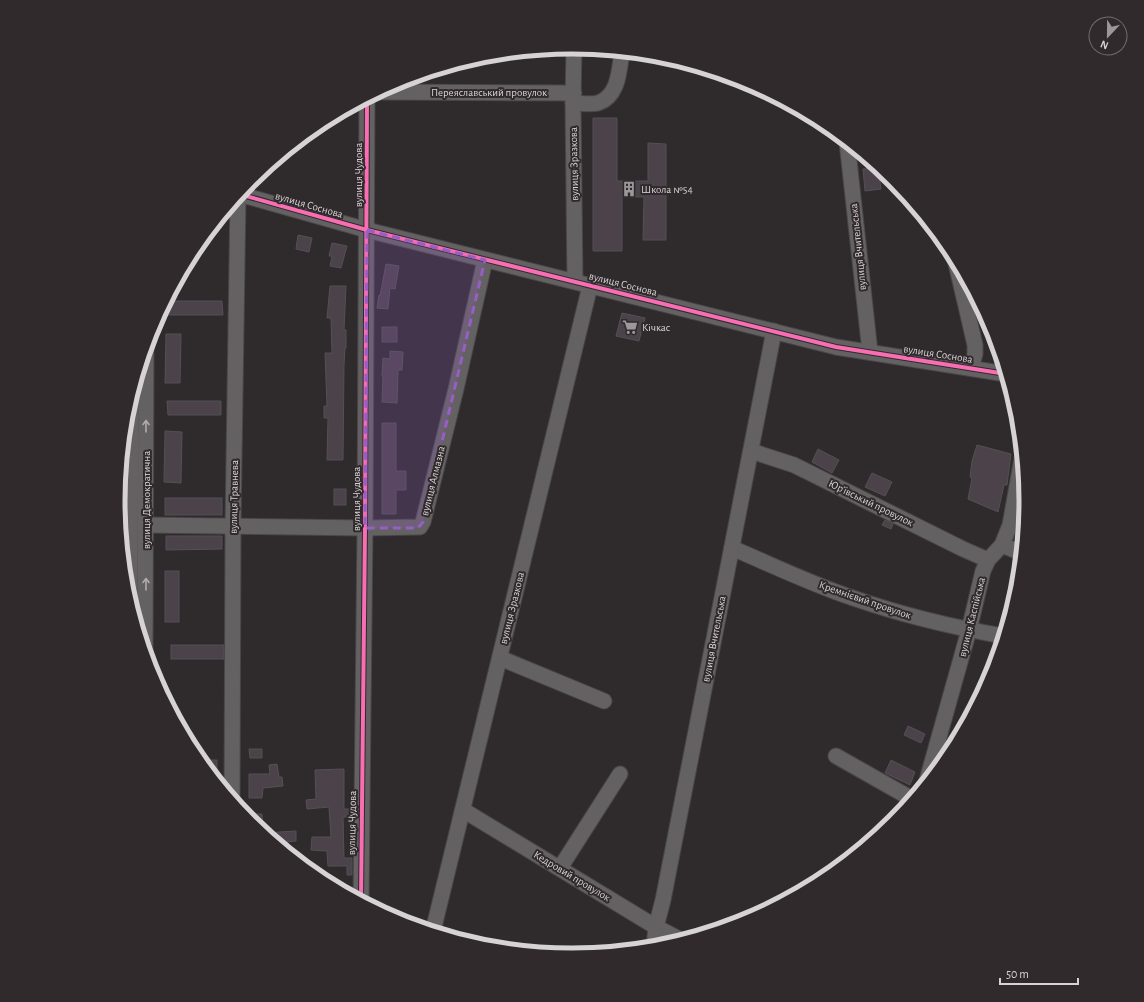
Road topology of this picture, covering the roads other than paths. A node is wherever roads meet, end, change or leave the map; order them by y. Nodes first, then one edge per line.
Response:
1 (574, 54) edge
2 (621, 57) edge
3 (391, 92) edge
4 (574, 98) junction
5 (367, 104) edge
6 (848, 149) edge
7 (245, 197) edge
8 (239, 203) edge
9 (367, 230) junction
10 (485, 260) junction
11 (960, 279) edge
12 (575, 281) junction
13 (590, 286) junction
14 (774, 332) junction
15 (870, 352) junction
16 (146, 366) edge
17 (971, 368) junction
18 (1000, 373) edge
19 (131, 432) edge
20 (751, 451) junction
21 (1018, 479) edge
22 (146, 525) junction
23 (233, 526) junction
24 (365, 528) junction
25 (1002, 545) junction
26 (732, 548) junction
27 (1016, 551) edge
28 (988, 560) junction
29 (130, 566) edge
30 (969, 630) junction
31 (998, 635) edge
32 (146, 636) edge
33 (500, 658) junction
34 (604, 700) dead end
35 (836, 756) dead end
36 (930, 768) edge
37 (620, 774) dead end
38 (232, 791) edge
39 (908, 796) edge
40 (463, 810) junction
41 (560, 868) junction
42 (360, 895) edge
43 (433, 926) edge
44 (656, 927) junction
45 (673, 936) edge
46 (655, 940) edge

1 - 4 street, вулиця Зразкова
2 - 4 street, Переяславський провулок
3 - 4 street, Переяславський провулок
4 - 12 street, вулиця Зразкова
5 - 9 street, вулиця Чудова
6 - 15 street, вулиця Вчительська
7 - 9 street, вулиця Соснова
8 - 23 street, вулиця Травнева
9 - 10 street, вулиця Соснова
9 - 24 street, вулиця Чудова
10 - 12 street, вулиця Соснова
10 - 24 street, вулиця Алмазна
11 - 17 street
12 - 13 street, вулиця Соснова
13 - 14 street, вулиця Соснова
13 - 33 street, вулиця Зразкова
14 - 15 street, вулиця Соснова
14 - 20 street, вулиця Вчительська
15 - 17 street, вулиця Соснова
22 -> 16 street, вулиця Демократична
17 - 18 street, вулиця Соснова
19 - 29 street, вулиця Демократична
20 - 26 street, вулиця Вчительська
20 - 28 street, Юр’ївський провулок
21 - 25 street, вулиця Каспійська
22 - 23 street, вулиця Алмазна
32 -> 22 street, вулиця Демократична
23 - 24 street, вулиця Алмазна
23 - 38 street, вулиця Травнева
24 - 42 street, вулиця Чудова
25 - 27 street
25 - 28 street, вулиця Каспійська
26 - 30 street, Кремнієвий провулок
26 - 44 street, вулиця Вчительська
28 - 30 street, вулиця Каспійська
30 - 31 street, Кремнієвий провулок
30 - 36 street, вулиця Каспійська
33 - 34 street
33 - 40 street, вулиця Зразкова
35 - 39 street
37 - 41 street
40 - 41 street, Кедровий провулок
40 - 43 street, вулиця Зразкова
41 - 44 street, Кедровий провулок
44 - 45 street, Кедровий провулок
44 - 46 street, вулиця Вчительська

